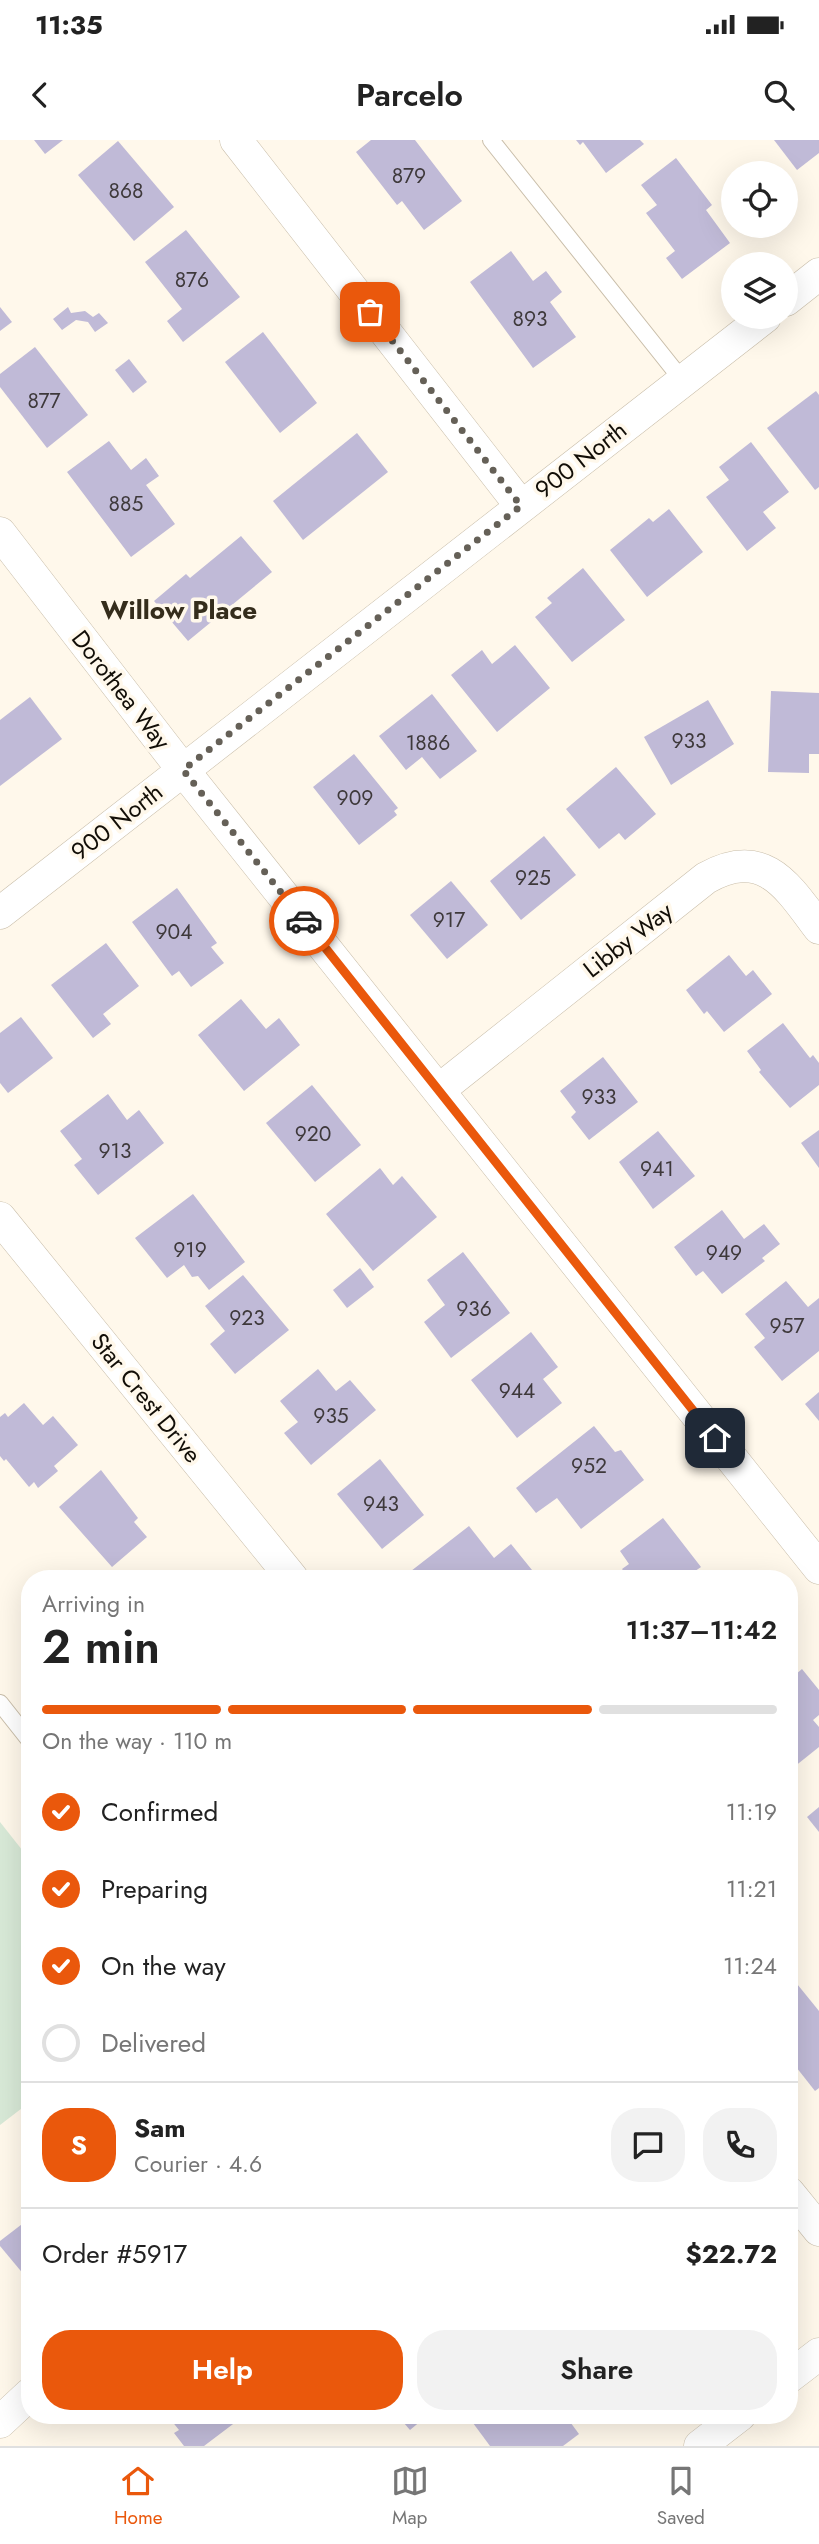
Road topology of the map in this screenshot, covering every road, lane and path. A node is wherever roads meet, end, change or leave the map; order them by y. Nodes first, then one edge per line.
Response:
1 (236, 140) edge
2 (491, 140) edge
3 (819, 274) edge
4 (798, 291) edge
5 (749, 329) edge
6 (682, 381) junction
7 (521, 506) junction
8 (0, 533) edge
9 (183, 770) junction
10 (0, 913) edge
11 (819, 928) edge
12 (439, 1090) junction
13 (0, 1218) edge
14 (819, 1568) edge
15 (286, 1570) edge
16 (0, 1703) edge
17 (21, 1730) edge
18 (798, 2204) edge
19 (819, 2230) edge
20 (819, 2354) edge
21 (798, 2370) edge
22 (21, 2402) edge
23 (0, 2422) edge
24 (728, 2424) edge
25 (700, 2446) edge

1 - 7 street
2 - 6 lane
3 - 4 street
5 - 6 street, 900 North
6 - 7 street, 900 North
7 - 9 street, 900 North
8 - 9 street, Dorothea Way
9 - 10 street, 900 North
9 - 12 street, Dorothea Way
11 - 12 street, Libby Way
12 - 14 street, Dorothea Way
13 - 15 street, Star Crest Drive
16 - 17 lane
18 - 19 street
20 - 21 street
22 - 23 street
24 - 25 street

